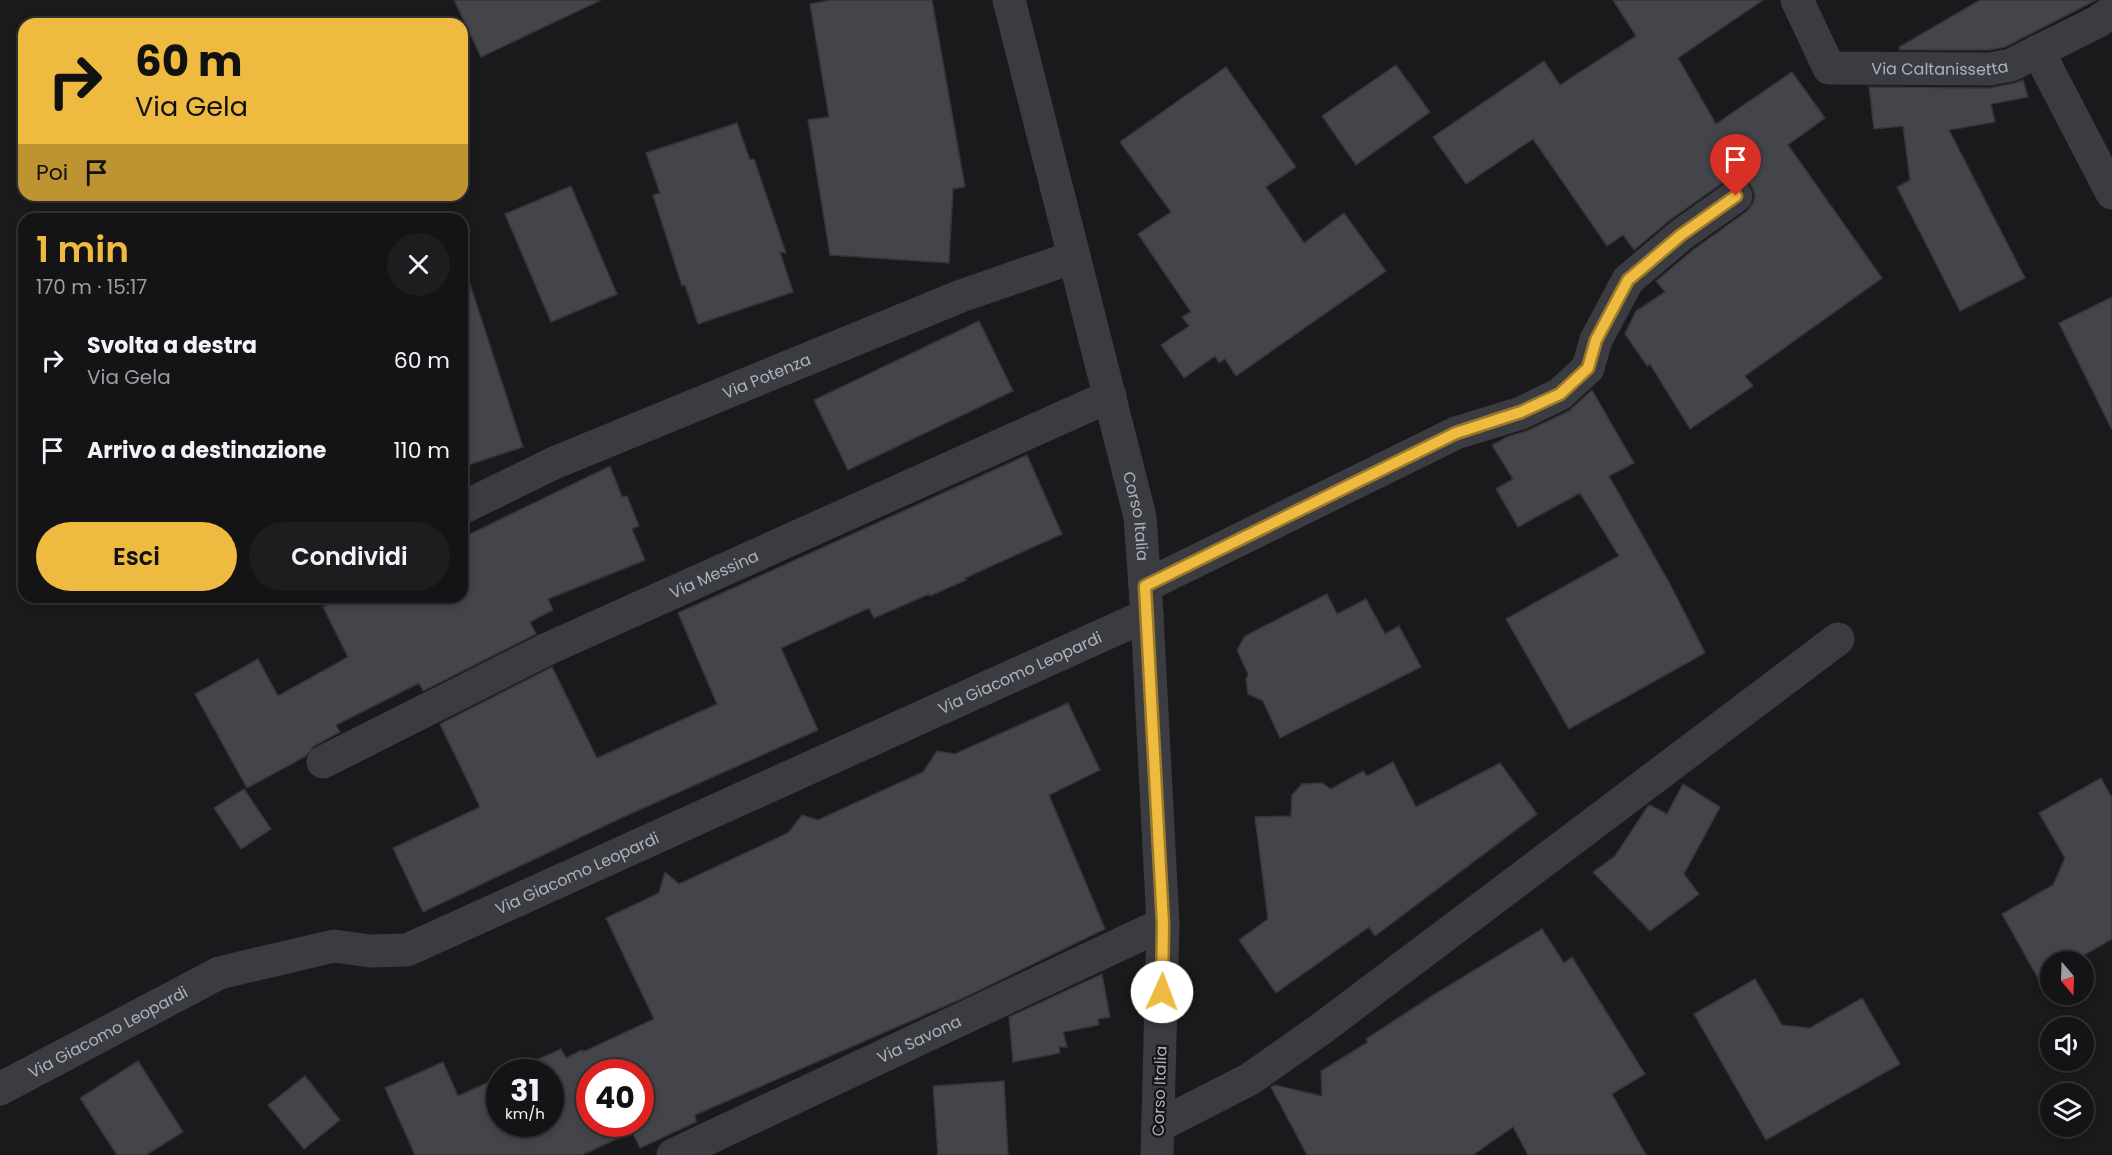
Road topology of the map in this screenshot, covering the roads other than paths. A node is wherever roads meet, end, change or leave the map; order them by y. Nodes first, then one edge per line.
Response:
1 (1009, 0) edge
2 (1797, 0) edge
3 (2112, 12) edge
4 (2038, 51) junction
5 (2112, 193) edge
6 (1736, 196) dead end
7 (1074, 257) junction
8 (1110, 396) junction
9 (468, 505) edge
10 (1146, 601) junction
11 (1838, 639) dead end
12 (323, 762) dead end
13 (1163, 924) junction
14 (0, 1089) edge
15 (1157, 1141) edge
16 (673, 1155) edge

1 - 7 street, Corso Italia
2 - 4 street, Via Caltanissetta
3 - 4 street, Via Caltanissetta
4 - 5 street
6 - 10 street, Via Giacomo Leopardi
7 - 8 street, Corso Italia
7 - 9 street, Via Potenza
8 - 10 street, Corso Italia
8 - 12 street, Via Messina
10 - 13 street, Corso Italia
10 - 14 street, Via Giacomo Leopardi
11 - 15 street
13 - 15 street, Corso Italia
13 - 16 street, Via Savona

